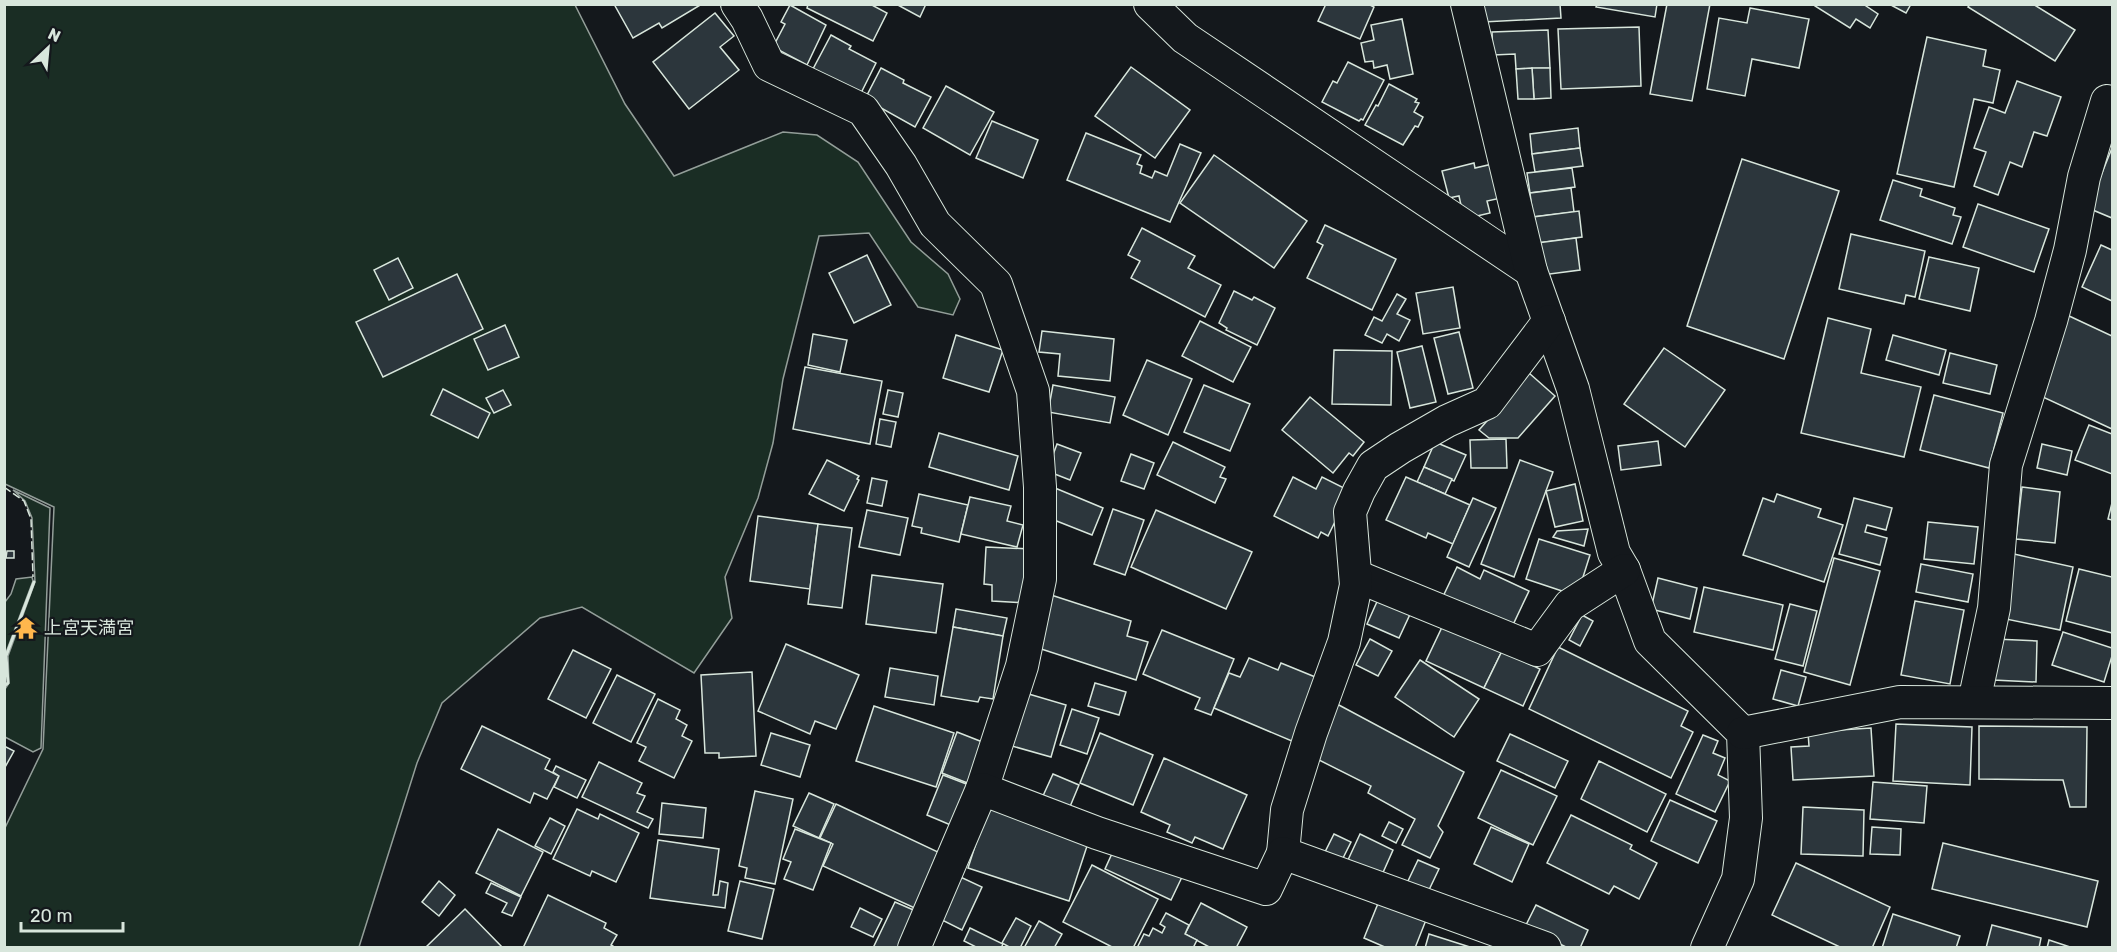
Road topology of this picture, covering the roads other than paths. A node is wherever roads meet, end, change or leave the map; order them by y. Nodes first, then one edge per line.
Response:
1 (1150, 4) edge
2 (1467, 4) edge
3 (749, 9) edge
4 (2108, 101) dead end
5 (1531, 271) junction
6 (1549, 321) junction
7 (1624, 570) junction
8 (1356, 576) junction
9 (1974, 702) junction
10 (2112, 703) edge
11 (1743, 734) junction
12 (982, 789) junction
13 (1284, 853) junction
14 (914, 948) edge
15 (1545, 948) edge
16 (1707, 948) edge

1 - 5 street
2 - 5 street
3 - 12 street
4 - 9 street
5 - 6 street
6 - 7 street
6 - 8 street
7 - 8 street
7 - 11 street
8 - 13 street
9 - 10 street
9 - 11 street
11 - 16 street
12 - 13 street
12 - 14 street
13 - 15 street

